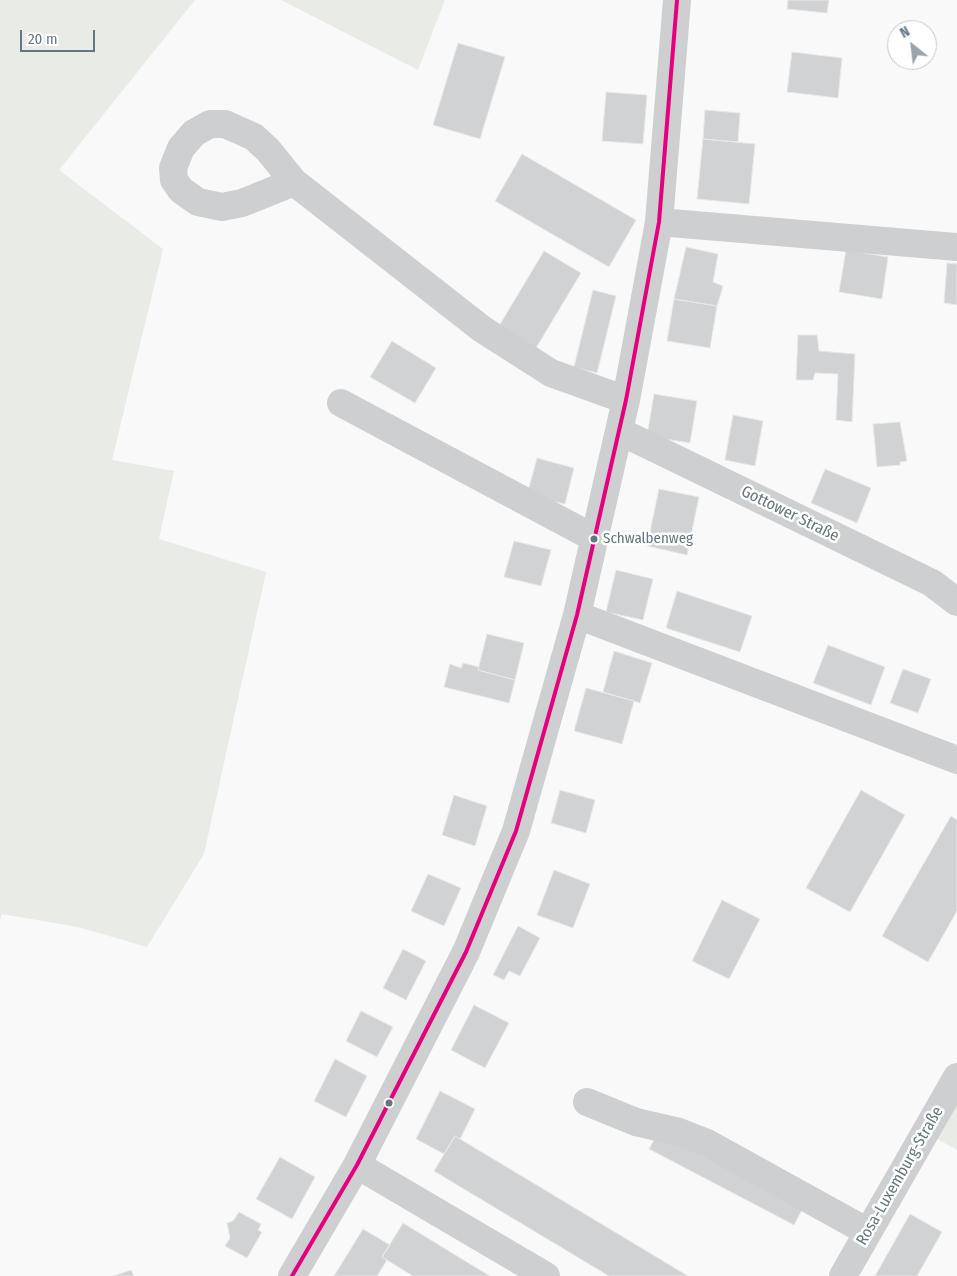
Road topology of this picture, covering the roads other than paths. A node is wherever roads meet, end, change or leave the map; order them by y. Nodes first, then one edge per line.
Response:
1 (678, 0) edge
2 (294, 182) dead end
3 (659, 222) junction
4 (957, 247) edge
5 (626, 400) junction
6 (341, 403) dead end
7 (619, 431) junction
8 (594, 538) junction
9 (957, 602) edge
10 (577, 615) junction
11 (957, 760) edge
12 (957, 1077) edge
13 (587, 1102) dead end
14 (358, 1165) junction
15 (868, 1232) junction
16 (292, 1276) edge
17 (546, 1276) edge
18 (843, 1276) edge

1 - 3 street
2 - 5 street
3 - 4 street
3 - 5 street
5 - 7 street
6 - 8 street
7 - 8 street
7 - 9 street, Gottower Straße
8 - 10 street
10 - 11 street
10 - 14 street
12 - 15 street, Rosa-Luxemburg-Straße
13 - 15 street
14 - 16 street
14 - 17 street
15 - 18 street, Rosa-Luxemburg-Straße

